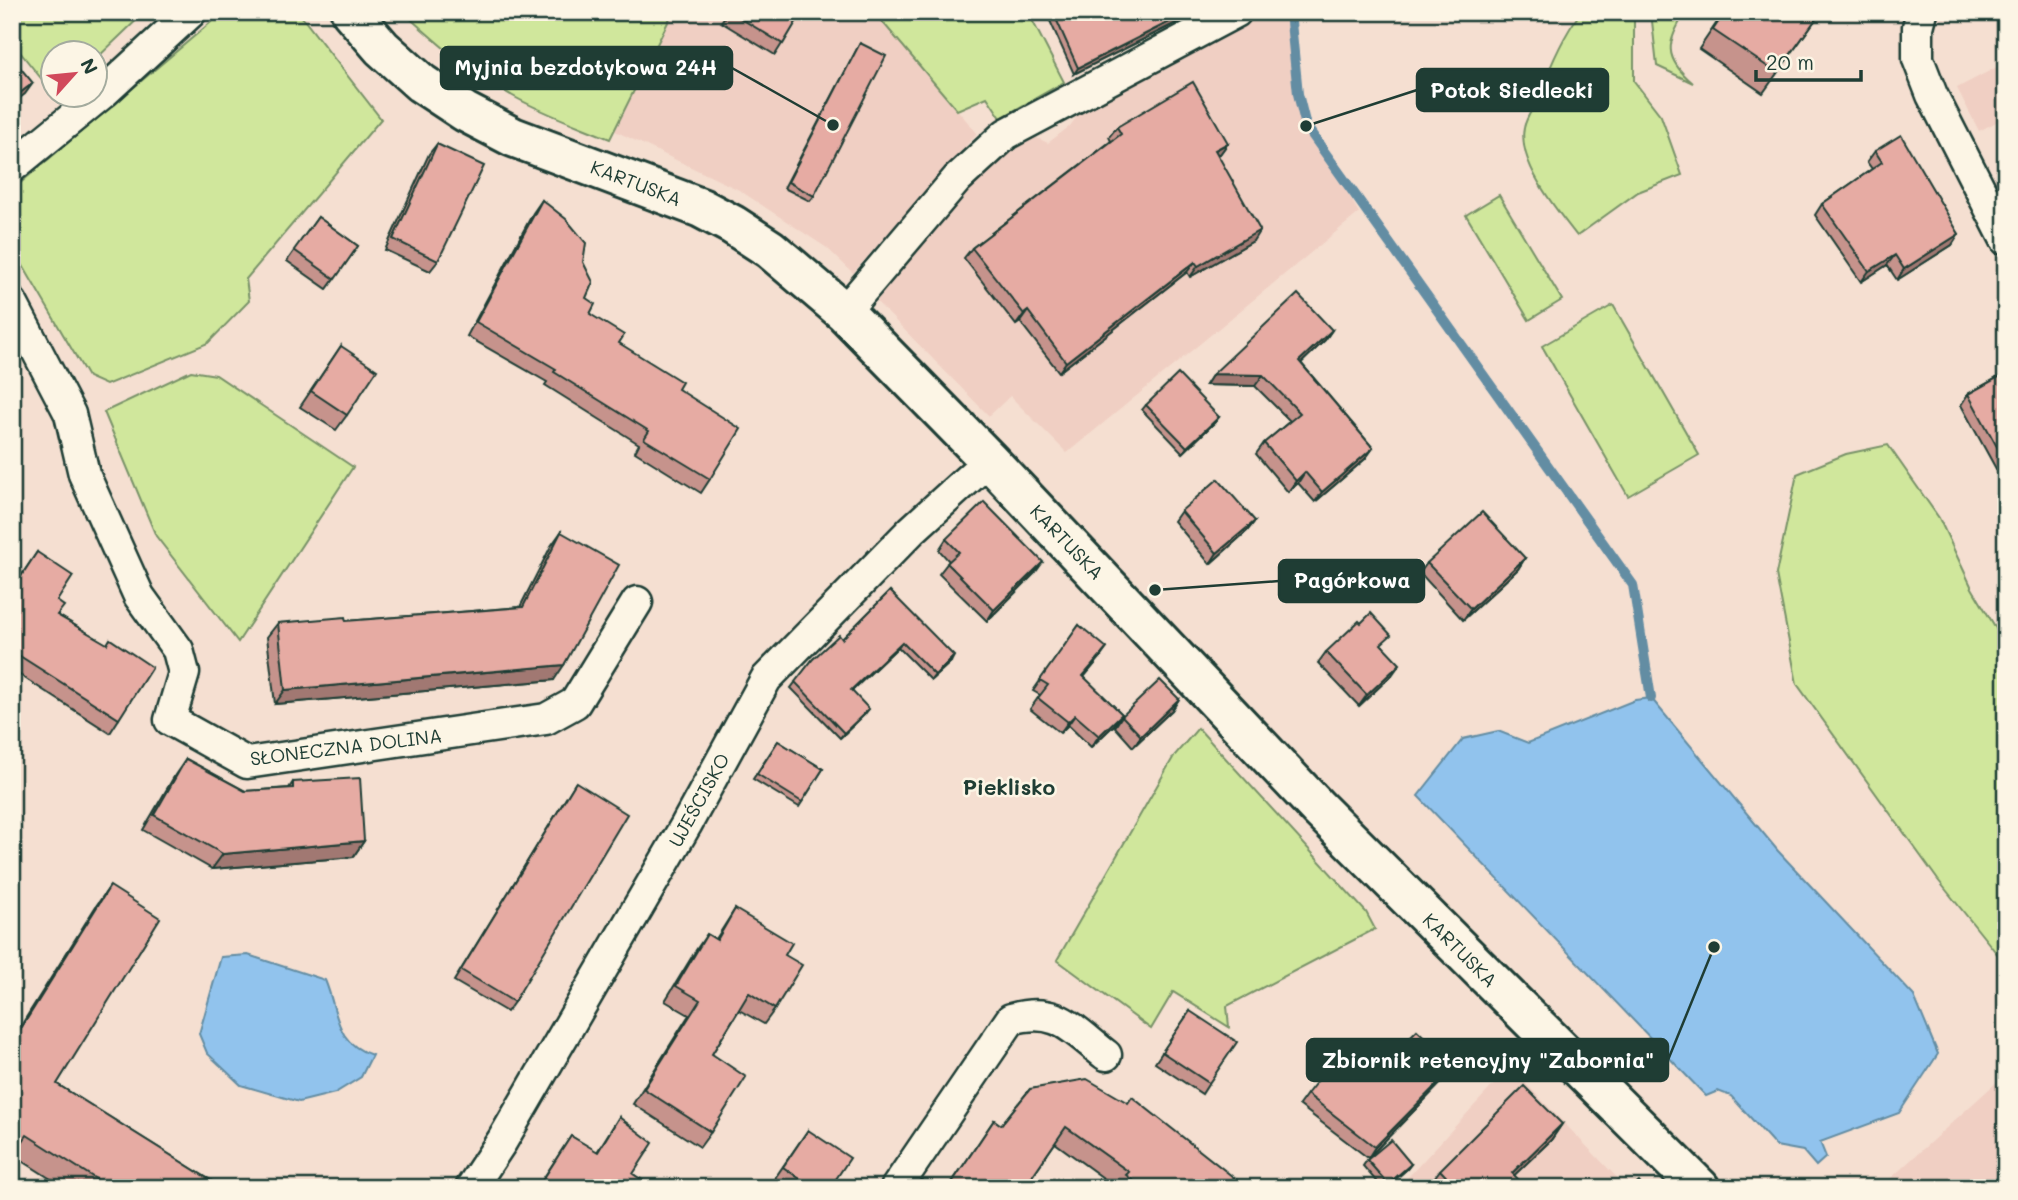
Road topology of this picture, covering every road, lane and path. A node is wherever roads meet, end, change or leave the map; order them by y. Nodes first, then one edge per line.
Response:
1 (191, 12) edge
2 (351, 12) edge
3 (1236, 12) edge
4 (1922, 12) edge
5 (12, 167) edge
6 (2006, 240) edge
7 (12, 303) edge
8 (844, 312) junction
9 (989, 460) junction
10 (637, 602) dead end
11 (1106, 1055) dead end
12 (471, 1188) edge
13 (897, 1188) edge
14 (1699, 1188) edge

1 - 5 street
2 - 8 street, KARTUSKA
3 - 8 street
4 - 6 street
7 - 10 street, SŁONECZNA DOLINA
8 - 9 street, KARTUSKA
9 - 12 street, UJEŚCISKO
9 - 14 street, KARTUSKA
11 - 13 street

